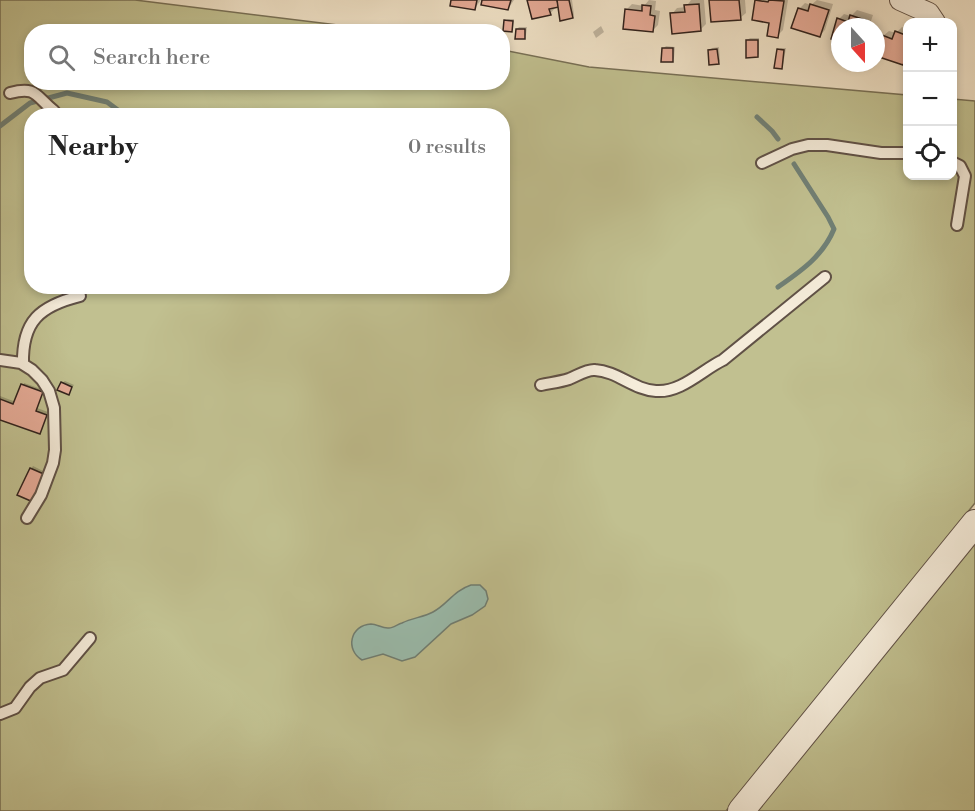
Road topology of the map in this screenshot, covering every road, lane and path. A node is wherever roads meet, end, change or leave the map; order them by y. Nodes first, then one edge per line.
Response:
1 (900, 0) edge
2 (932, 18) edge
3 (10, 93) dead end
4 (50, 107) dead end
5 (903, 153) edge
6 (762, 163) dead end
7 (957, 164) edge
8 (957, 225) dead end
9 (825, 277) dead end
10 (80, 296) dead end
11 (0, 360) edge
12 (23, 364) junction
13 (542, 385) dead end
14 (27, 518) dead end
15 (975, 523) edge
16 (90, 638) dead end
17 (0, 714) edge
18 (741, 811) edge

1 - 2 street
3 - 4 lane
5 - 6 lane
7 - 8 lane
9 - 13 lane
10 - 12 lane
11 - 12 lane
12 - 14 lane
15 - 18 street
16 - 17 lane

